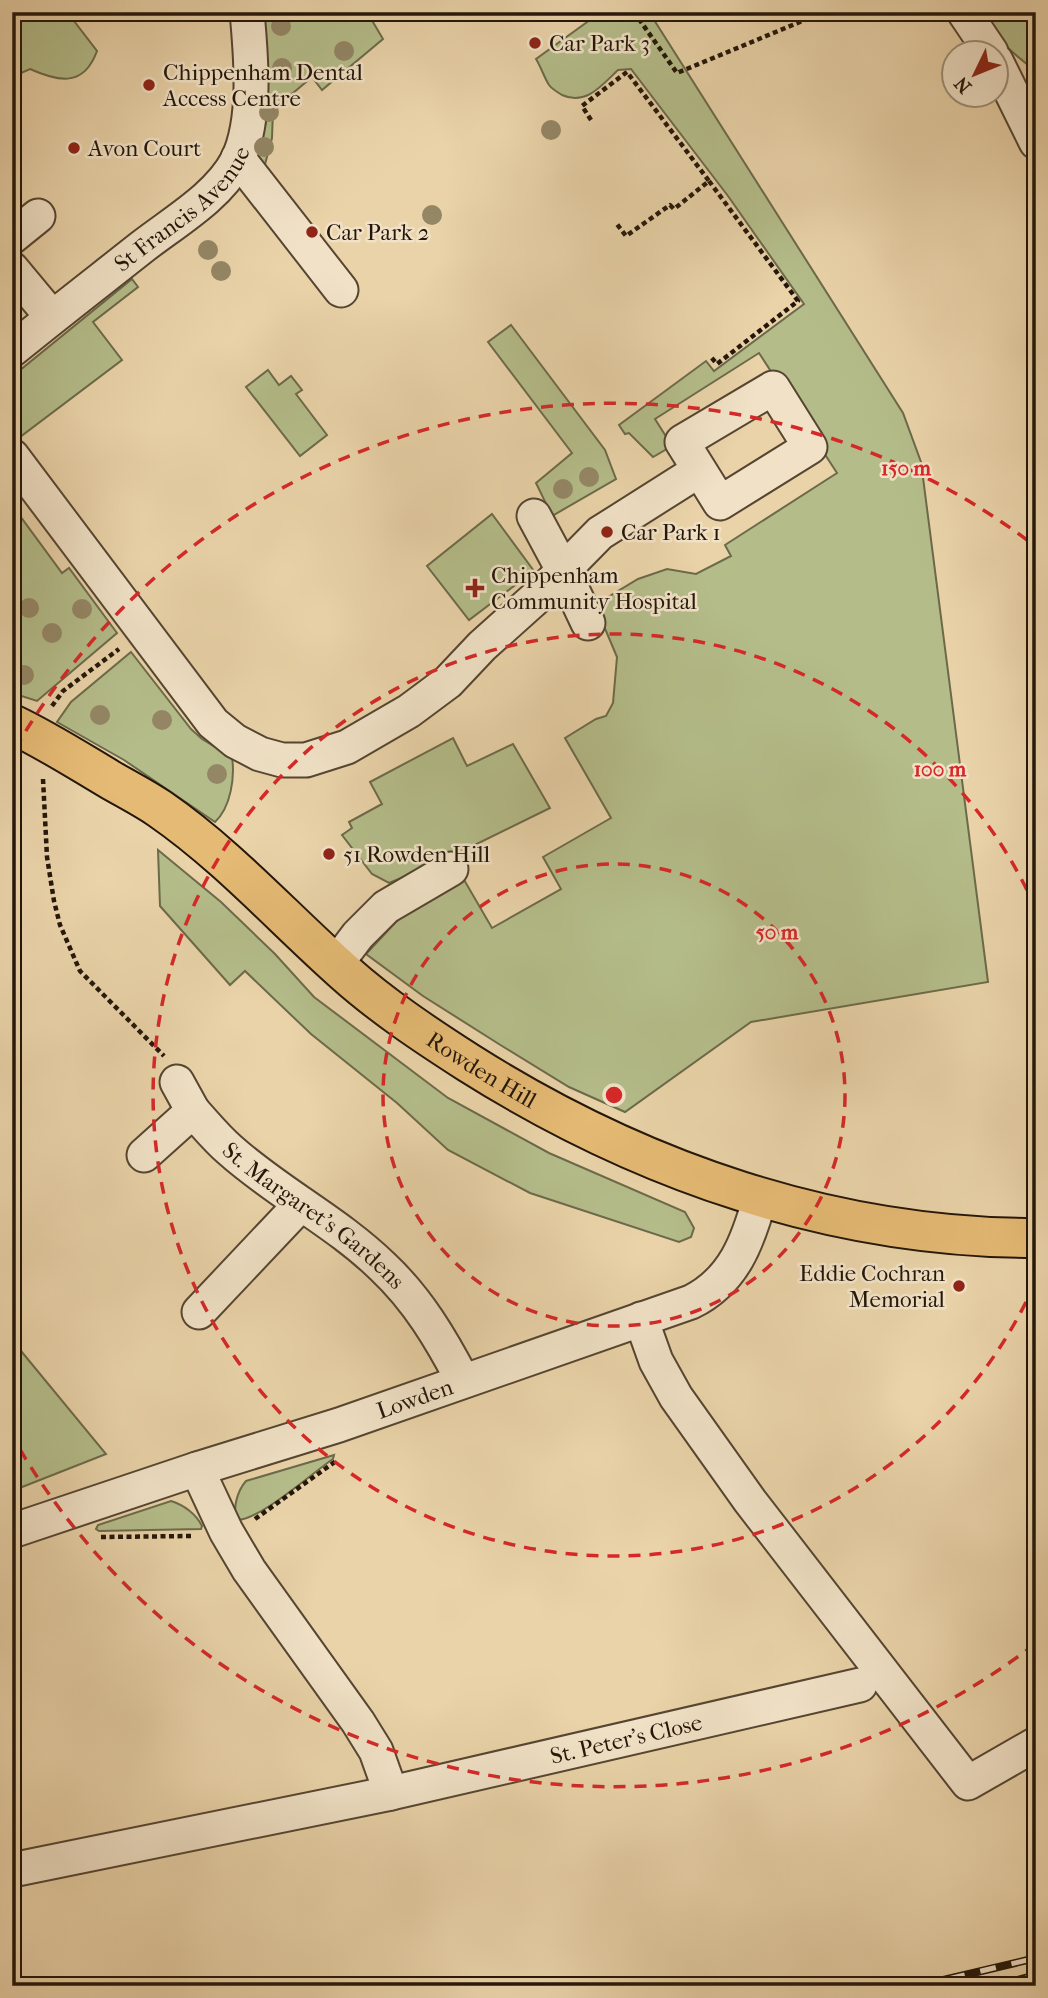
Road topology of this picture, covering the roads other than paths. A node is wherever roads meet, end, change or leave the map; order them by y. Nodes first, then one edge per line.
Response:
1 (247, 12) edge
2 (964, 12) edge
3 (982, 38) edge
4 (1010, 86) edge
5 (1032, 125) edge
6 (238, 158) junction
7 (38, 216) dead end
8 (12, 237) edge
9 (12, 269) edge
10 (341, 290) dead end
11 (52, 317) junction
12 (12, 350) edge
13 (12, 456) edge
14 (698, 471) dead end
15 (534, 516) dead end
16 (563, 570) junction
17 (588, 624) dead end
18 (27, 731) edge
19 (451, 869) dead end
20 (336, 964) junction
21 (172, 1070) road end
22 (194, 1111) junction
23 (144, 1155) dead end
24 (760, 1198) junction
25 (301, 1204) junction
26 (1036, 1238) edge
27 (198, 1312) dead end
28 (641, 1319) junction
29 (463, 1381) junction
30 (197, 1469) junction
31 (12, 1531) edge
32 (860, 1685) dead end
33 (1036, 1744) edge
34 (391, 1793) junction
35 (12, 1870) edge

1 - 6 street, St Francis Avenue
2 - 3 street
4 - 5 street
6 - 10 street
6 - 11 street, St Francis Avenue
7 - 8 street
9 - 11 street
11 - 12 street, St Francis Avenue
13 - 16 street
14 - 16 street
15 - 16 street
16 - 17 street
18 - 20 main road, Rowden Hill
19 - 20 street
20 - 24 main road, Rowden Hill
21 - 22 street, St. Margaret's Gardens
22 - 23 street
22 - 25 street, St. Margaret's Gardens
24 - 26 main road, Rowden Hill
24 - 28 street, Lowden
25 - 27 street
25 - 29 street, St. Margaret's Gardens
28 - 29 street, Lowden
28 - 33 street
29 - 30 street, Lowden
30 - 31 street, Lowden
30 - 34 street
32 - 34 street, St. Peter's Close
34 - 35 street, St. Peter's Close

